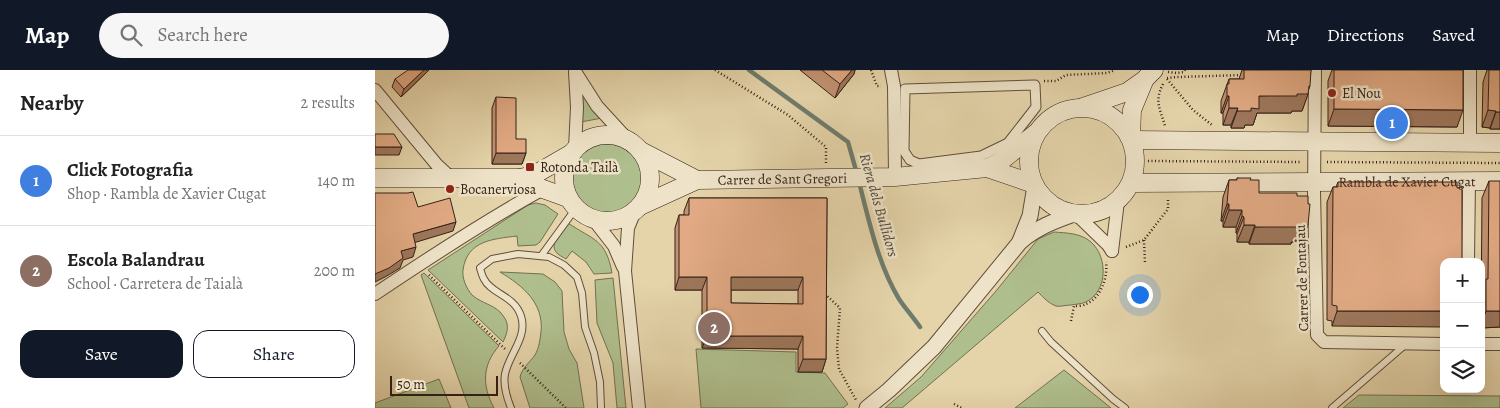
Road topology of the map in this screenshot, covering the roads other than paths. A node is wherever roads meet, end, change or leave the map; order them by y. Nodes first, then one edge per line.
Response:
1 (891, 70) edge
2 (1315, 70) edge
3 (1470, 70) edge
4 (575, 71) edge
5 (1156, 74) edge
6 (375, 90) edge
7 (1080, 108) junction
8 (1037, 133) junction
9 (1131, 139) junction
10 (1315, 141) junction
11 (1470, 142) junction
12 (1500, 143) edge
13 (635, 147) junction
14 (574, 151) junction
15 (919, 164) joint
16 (987, 168) junction
17 (888, 177) junction
18 (375, 178) edge
19 (451, 178) junction
20 (520, 178) junction
21 (697, 180) junction
22 (1469, 180) junction
23 (1500, 181) edge
24 (1315, 182) junction
25 (1131, 183) junction
26 (1034, 185) junction
27 (543, 189) junction
28 (1118, 201) junction
29 (572, 203) junction
30 (637, 209) junction
31 (1075, 214) junction
32 (593, 219) junction
33 (1020, 242) junction
34 (541, 256) junction
35 (1469, 258) edge
36 (625, 271) junction
37 (375, 294) edge
38 (1042, 331) dead end
39 (1407, 344) junction
40 (1440, 344) edge
41 (1485, 344) edge
42 (1500, 344) edge
43 (862, 405) edge
44 (511, 408) edge
45 (601, 408) edge
46 (639, 408) edge
47 (1125, 408) edge
48 (1332, 408) edge

1 - 17 street
2 - 10 street
3 - 11 street
4 - 13 street
4 - 14 street
5 - 7 main road
5 - 9 main road
6 - 19 street
7 - 8 main road
7 - 9 main road
8 - 16 main road, Carrer de Sant Gregori
8 - 26 main road
9 - 10 main road
9 - 25 main road
10 - 11 main road
10 - 24 street
11 - 12 main road
13 - 14 main road
13 - 21 main road, Carrer de Sant Gregori
13 - 30 main road
14 - 20 main road
14 - 29 main road
15 - 15 street
16 - 17 main road, Carrer de Sant Gregori
16 - 26 main road, Carrer de Sant Gregori
17 - 21 main road, Carrer de Sant Gregori
18 - 19 main road
19 - 20 main road
20 - 27 main road
21 - 30 main road, Carrer de Sant Gregori
22 - 23 main road, Rambla de Xavier Cugat
22 - 24 main road, Rambla de Xavier Cugat
22 - 35 street
24 - 25 main road, Rambla de Xavier Cugat
24 - 39 street, Carrer de Fontajau
25 - 28 main road
26 - 31 main road
26 - 33 street
27 - 29 main road
27 - 37 street
28 - 31 main road
28 - 31 street
29 - 32 main road
29 - 34 lane
30 - 32 main road
30 - 36 street
31 - 33 street
32 - 36 street
33 - 43 street
34 - 44 lane
34 - 45 lane
36 - 46 street
38 - 47 lane
39 - 40 street, Carrer de Fontajau
39 - 48 lane
41 - 42 street

